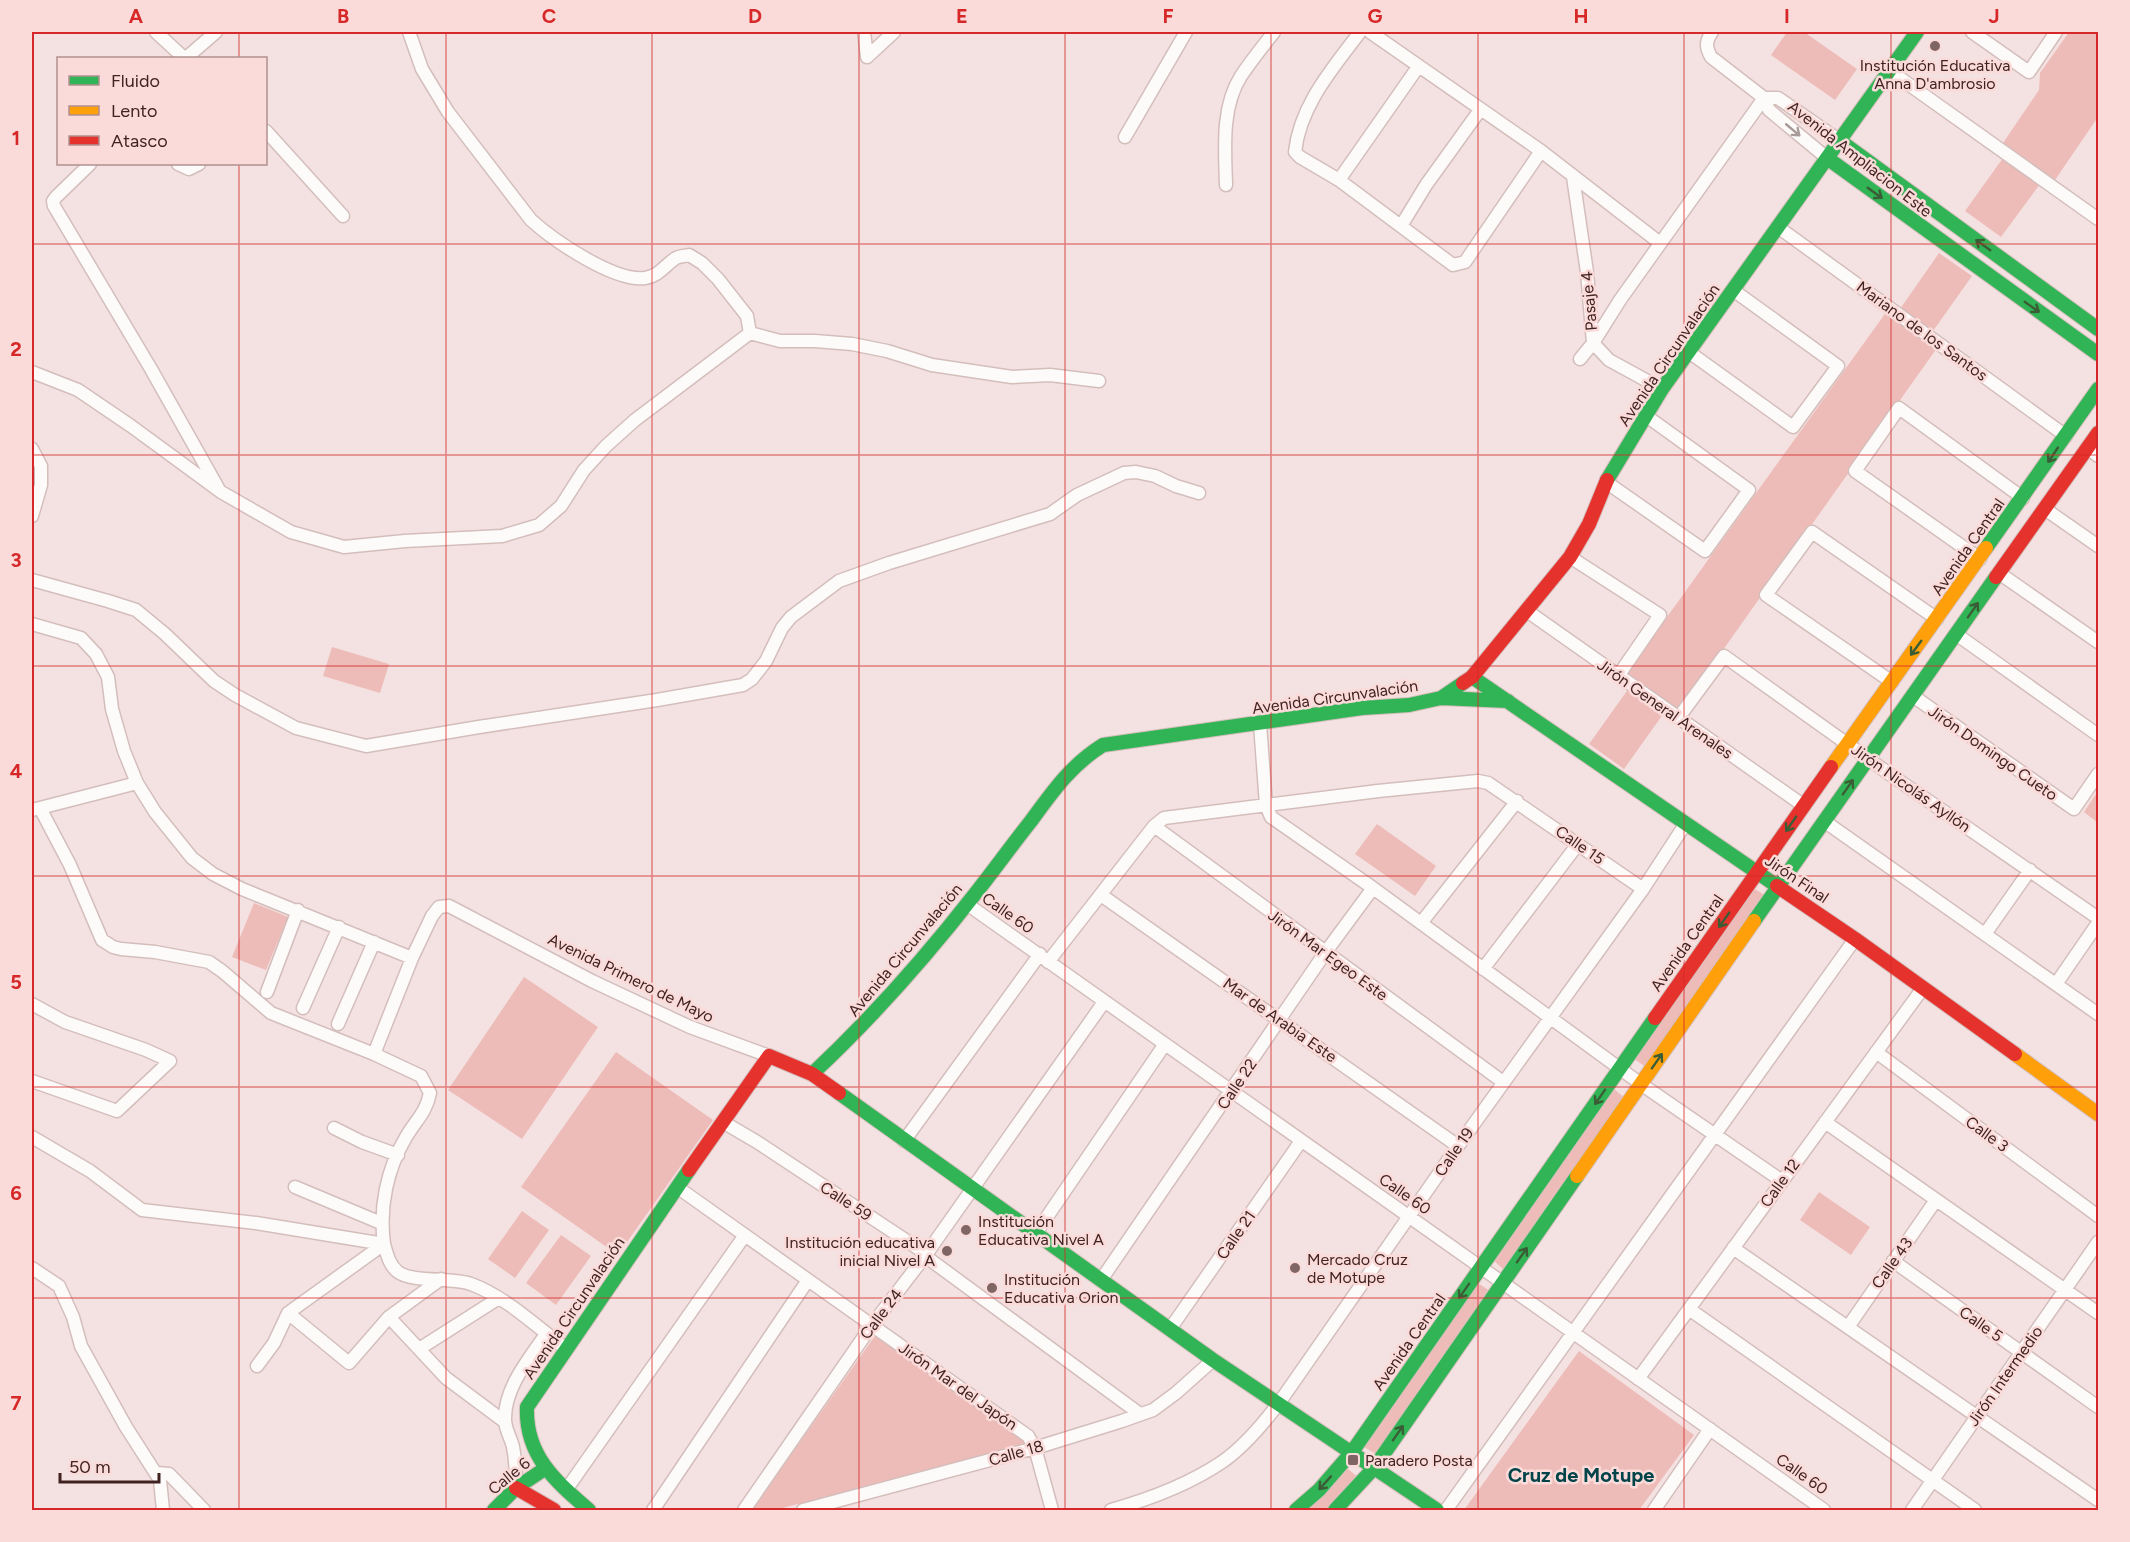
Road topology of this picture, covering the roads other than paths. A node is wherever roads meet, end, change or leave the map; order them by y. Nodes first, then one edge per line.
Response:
1 (156, 32) edge
2 (216, 32) edge
3 (409, 32) edge
4 (864, 32) edge
5 (894, 32) edge
6 (1185, 32) edge
7 (1274, 32) edge
8 (1360, 32) edge
9 (1370, 32) edge
10 (1712, 32) edge
11 (1917, 32) edge
12 (1972, 32) edge
13 (2056, 32) edge
14 (184, 57) edge
15 (186, 57) edge
16 (1418, 67) junction
17 (1890, 71) junction
18 (1764, 98) junction
19 (1480, 110) junction
20 (267, 132) edge
21 (1125, 137) dead end
22 (1840, 141) junction
23 (1541, 151) junction
24 (1827, 158) junction
25 (89, 165) edge
26 (180, 165) edge
27 (197, 165) edge
28 (1574, 177) junction
29 (1339, 180) junction
30 (1226, 185) dead end
31 (343, 216) dead end
32 (2098, 219) edge
33 (1401, 226) junction
34 (1778, 227) junction
35 (1660, 243) junction
36 (1733, 290) junction
37 (2098, 329) edge
38 (750, 333) junction
39 (1593, 343) junction
40 (1689, 352) junction
41 (2098, 354) edge
42 (1580, 359) dead end
43 (32, 372) edge
44 (1099, 381) dead end
45 (1662, 389) junction
46 (2098, 389) edge
47 (1645, 415) junction
48 (2098, 433) edge
49 (2066, 436) junction
50 (32, 449) edge
51 (2093, 452) edge
52 (1606, 482) junction
53 (220, 492) junction
54 (1199, 493) dead end
55 (2023, 498) junction
56 (2045, 509) junction
57 (32, 516) edge
58 (2098, 546) edge
59 (1570, 557) junction
60 (1980, 559) junction
61 (1999, 573) junction
62 (32, 580) edge
63 (1527, 611) junction
64 (1937, 619) junction
65 (32, 624) edge
66 (1956, 634) junction
67 (2098, 642) edge
68 (1618, 676) junction
69 (1472, 677) junction
70 (1892, 682) junction
71 (1913, 696) junction
72 (1441, 698) junction
73 (1508, 701) junction
74 (1679, 717) junction
75 (1260, 724) junction
76 (2098, 735) edge
77 (1848, 744) junction
78 (1868, 759) junction
79 (2098, 774) edge
80 (137, 783) junction
81 (1517, 801) junction
82 (1266, 805) junction
83 (1804, 806) junction
84 (36, 809) edge
85 (1824, 820) junction
86 (1686, 823) junction
87 (1154, 826) junction
88 (1578, 844) junction
89 (2030, 870) junction
90 (1757, 872) junction
91 (1778, 886) junction
92 (1373, 888) junction
93 (1643, 889) junction
94 (1101, 895) junction
95 (967, 904) junction
96 (298, 910) junction
97 (2098, 918) edge
98 (1421, 923) junction
99 (2098, 923) edge
100 (339, 927) junction
101 (1985, 933) junction
102 (1855, 939) junction
103 (374, 942) junction
104 (1325, 954) junction
105 (412, 958) junction
106 (1044, 958) junction
107 (1483, 969) junction
108 (2056, 984) junction
109 (1923, 987) junction
110 (267, 992) dead end
111 (1104, 1002) junction
112 (32, 1004) edge
113 (303, 1008) dead end
114 (2098, 1014) edge
115 (1549, 1018) junction
116 (1279, 1020) junction
117 (338, 1024) dead end
118 (1165, 1044) junction
119 (1876, 1052) junction
120 (374, 1054) junction
121 (770, 1056) junction
122 (1621, 1068) junction
123 (812, 1074) junction
124 (32, 1081) edge
125 (1503, 1082) junction
126 (1641, 1084) junction
127 (1232, 1092) junction
128 (2098, 1114) edge
129 (723, 1122) junction
130 (1825, 1122) junction
131 (334, 1128) dead end
132 (1715, 1134) junction
133 (32, 1137) edge
134 (904, 1141) junction
135 (1301, 1141) junction
136 (1458, 1146) junction
137 (398, 1155) junction
138 (1782, 1180) junction
139 (295, 1187) dead end
140 (677, 1187) junction
141 (971, 1189) junction
142 (1936, 1200) junction
143 (2098, 1216) edge
144 (1410, 1217) junction
145 (381, 1223) junction
146 (1036, 1233) junction
147 (745, 1234) junction
148 (2098, 1242) edge
149 (384, 1244) junction
150 (1733, 1248) junction
151 (926, 1256) junction
152 (1893, 1261) junction
153 (1480, 1267) junction
154 (32, 1268) edge
155 (441, 1279) junction
156 (808, 1280) junction
157 (1101, 1280) junction
158 (1502, 1283) junction
159 (2065, 1290) junction
160 (499, 1298) junction
161 (1689, 1309) junction
162 (288, 1313) junction
163 (2098, 1313) edge
164 (389, 1317) junction
165 (872, 1325) junction
166 (1848, 1327) junction
167 (1170, 1329) junction
168 (1573, 1333) junction
169 (546, 1334) junction
170 (419, 1349) junction
171 (566, 1349) junction
172 (2022, 1353) junction
173 (1213, 1360) junction
174 (257, 1366) dead end
175 (1638, 1379) junction
176 (1280, 1402) junction
177 (2098, 1407) edge
178 (1140, 1414) junction
179 (1977, 1418) junction
180 (505, 1422) junction
181 (1710, 1430) junction
182 (1035, 1448) junction
183 (1352, 1452) junction
184 (546, 1468) junction
185 (1374, 1468) junction
186 (157, 1473) junction
187 (1934, 1481) junction
188 (516, 1488) junction
189 (566, 1490) junction
190 (2098, 1500) edge
191 (164, 1510) edge
192 (204, 1510) edge
193 (494, 1510) edge
194 (554, 1510) edge
195 (589, 1510) edge
196 (653, 1510) edge
197 (744, 1510) edge
198 (803, 1510) edge
199 (1052, 1510) edge
200 (1111, 1510) edge
201 (1296, 1510) edge
202 (1335, 1510) edge
203 (1437, 1510) edge
204 (1446, 1510) edge
205 (1654, 1510) edge
206 (1824, 1510) edge
207 (1912, 1510) edge
208 (1975, 1510) edge

1 - 14 street
2 - 15 street
3 - 38 street
4 - 5 street
6 - 21 street
7 - 30 street
8 - 29 street
9 - 16 street
10 - 18 street
11 - 17 street, Avenida Circunvalación
12 - 13 street
16 - 19 street
16 - 29 street
17 - 22 street, Avenida Circunvalación
17 - 32 street
18 - 22 street, Avenida Ampliacion Este
18 -> 24 street, Avenida Ampliacion Este
18 - 35 street
19 - 23 street
19 - 33 street
20 - 31 street
22 - 24 street, Avenida Circunvalación
37 -> 22 street, Avenida Ampliacion Este
23 - 28 street
23 - 33 street
24 - 34 street, Avenida Circunvalación
24 -> 41 street, Avenida Ampliacion Este
25 - 53 street
26 - 27 street
28 - 35 street
28 - 39 street, Pasaje 4
29 - 33 street
34 - 36 street, Avenida Circunvalación
34 - 49 street, Mariano de los Santos
35 - 39 street
36 - 40 street, Avenida Circunvalación
36 - 40 street
38 - 44 street
38 - 53 street
39 - 42 street
39 - 45 street, Pasaje 4
40 - 45 street, Avenida Circunvalación
43 - 53 street
45 - 47 street, Avenida Circunvalación
46 - 49 street, Avenida Central
47 - 52 street, Avenida Circunvalación
47 - 52 street
48 - 51 street
49 -> 55 street, Avenida Central
50 - 57 street
51 - 56 street
52 - 59 street, Avenida Circunvalación
54 - 62 street
55 - 60 street, Avenida Central
55 - 60 street
56 - 58 street
56 - 61 street
59 - 63 street, Avenida Circunvalación
59 - 68 street
60 - 64 street, Avenida Central
66 -> 61 street
61 - 67 street
63 - 68 street, Jirón General Arenales
63 - 69 street, Avenida Circunvalación
64 -> 70 street, Avenida Central
64 - 70 street
65 - 80 street
66 - 71 street
66 - 76 street
68 - 74 street, Jirón General Arenales
69 - 72 street, Avenida Circunvalación
69 - 73 street, Jirón Final
70 - 77 street, Avenida Central
71 - 78 street
71 - 79 street, Jirón Domingo Cueto
72 - 73 street
72 - 75 street, Avenida Circunvalación
73 - 86 street, Jirón Final
74 - 77 street, Jirón Nicolás Ayllón
74 - 83 street, Jirón General Arenales
75 - 82 street
75 - 95 street, Avenida Circunvalación
77 - 78 street, Jirón Nicolás Ayllón
77 - 83 street, Avenida Central
85 -> 78 street
78 - 89 street, Jirón Nicolás Ayllón
80 - 84 street
80 - 96 street
81 - 82 street, Calle 15
81 - 88 street, Calle 15
81 - 98 street
82 - 87 street, Calle 15
82 - 92 street
83 -> 90 street, Avenida Central
84 - 120 street
85 - 91 street
85 - 101 street
86 - 90 street, Jirón Final
86 - 93 street, Calle 19
87 - 94 street
87 - 104 street, Jirón Mar Egeo Este
88 - 93 street, Calle 15
88 - 107 street
89 - 97 street, Jirón Nicolás Ayllón
89 - 101 street
90 - 91 street, Jirón Final
90 -> 122 street, Avenida Central
91 - 102 street, Jirón Final
126 -> 91 street
92 - 98 street
92 - 104 street, Calle 22
93 - 115 street, Calle 19
94 - 106 street
94 - 116 street, Mar de Arabia Este
95 - 106 street, Calle 60
95 - 123 street, Avenida Circunvalación
96 - 100 street
96 - 110 street
98 - 107 street
99 - 108 street
100 - 103 street
100 - 113 street
101 - 108 street
102 - 109 street, Jirón Final
102 - 132 street
103 - 105 street
103 - 117 street
104 - 116 street, Calle 22
104 - 125 street, Jirón Mar Egeo Este
105 - 120 street
105 - 121 street, Avenida Primero de Mayo
106 - 111 street, Calle 60
106 - 134 street
107 - 115 street
108 - 114 street
109 - 119 street, Calle 12
109 - 128 street, Jirón Final
111 - 118 street, Calle 60
111 - 141 street, Calle 24
112 - 124 street
115 - 122 street
115 - 125 street, Calle 19
116 - 127 street, Calle 22
116 - 136 street, Mar de Arabia Este
118 - 127 street, Calle 60
118 - 146 street
119 - 130 street, Calle 12
119 - 143 street, Calle 3
120 - 137 street
121 - 123 street, Avenida Primero de Mayo
121 - 129 street, Avenida Circunvalación
122 - 126 street
122 -> 153 street, Avenida Central
123 - 134 street
125 - 136 street, Calle 19
126 - 132 street
158 -> 126 street
127 - 135 street, Calle 60
127 - 157 street, Calle 22
129 - 140 street, Avenida Circunvalación
129 - 151 street, Calle 59
130 - 138 street, Calle 12
130 - 142 street
131 - 137 street
132 - 138 street
132 - 168 street
133 - 149 street
134 - 141 street
135 - 144 street, Calle 60
135 - 167 street, Calle 21
136 - 144 street, Calle 19
137 - 145 street
138 - 150 street, Calle 12
139 - 145 street
140 - 147 street, Jirón Mar del Japón
140 - 171 street, Avenida Circunvalación
141 - 146 street
141 - 151 street, Calle 24
142 - 152 street, Calle 43
142 - 159 street
144 - 153 street, Calle 60
144 - 176 street, Calle 19
145 - 149 street
146 - 157 street
147 - 156 street, Jirón Mar del Japón
147 - 189 street
148 - 159 street, Jirón Intermedio
149 - 155 street
149 - 162 street
150 - 161 street, Calle 12
150 - 166 street
151 - 165 street, Calle 24
151 - 178 street, Calle 59
152 - 166 street, Calle 43
152 - 172 street, Calle 5
153 - 158 street, Calle 60
153 -> 183 street, Avenida Central
154 - 186 street
155 - 160 street
155 - 164 street
156 - 165 street, Jirón Mar del Japón
156 - 196 street
157 - 167 street
158 - 168 street, Calle 60
185 -> 158 street
159 - 163 street
159 - 172 street, Jirón Intermedio
160 - 169 street
160 - 170 street
161 - 175 street, Calle 12
161 - 187 street
162 - 164 street
162 - 174 street
164 - 170 street
165 - 182 street, Jirón Mar del Japón
165 - 197 street, Calle 24
166 - 179 street
167 - 173 street
168 - 175 street, Calle 60
168 - 204 street
169 - 171 street
169 - 180 street
170 - 180 street
171 - 184 street, Avenida Circunvalación
172 - 177 street, Calle 5
172 - 179 street, Jirón Intermedio
173 - 176 street
173 - 178 street, Calle 18
175 - 181 street, Calle 60
176 - 183 street
176 - 200 street, Calle 19
178 - 182 street, Calle 18
179 - 187 street, Jirón Intermedio
179 - 190 street
180 - 188 street
181 - 205 street
181 - 206 street, Calle 60
182 - 198 street, Calle 18
182 - 199 street, Jirón Mar del Japón
183 - 185 street
183 -> 201 street, Avenida Central
184 - 188 street, Calle 6
184 - 189 street, Avenida Circunvalación
185 - 202 street
185 - 203 street
186 - 191 street
186 - 192 street
187 - 207 street, Jirón Intermedio
187 - 208 street
188 - 193 street, Calle 6
188 - 194 street
189 - 195 street, Avenida Circunvalación

